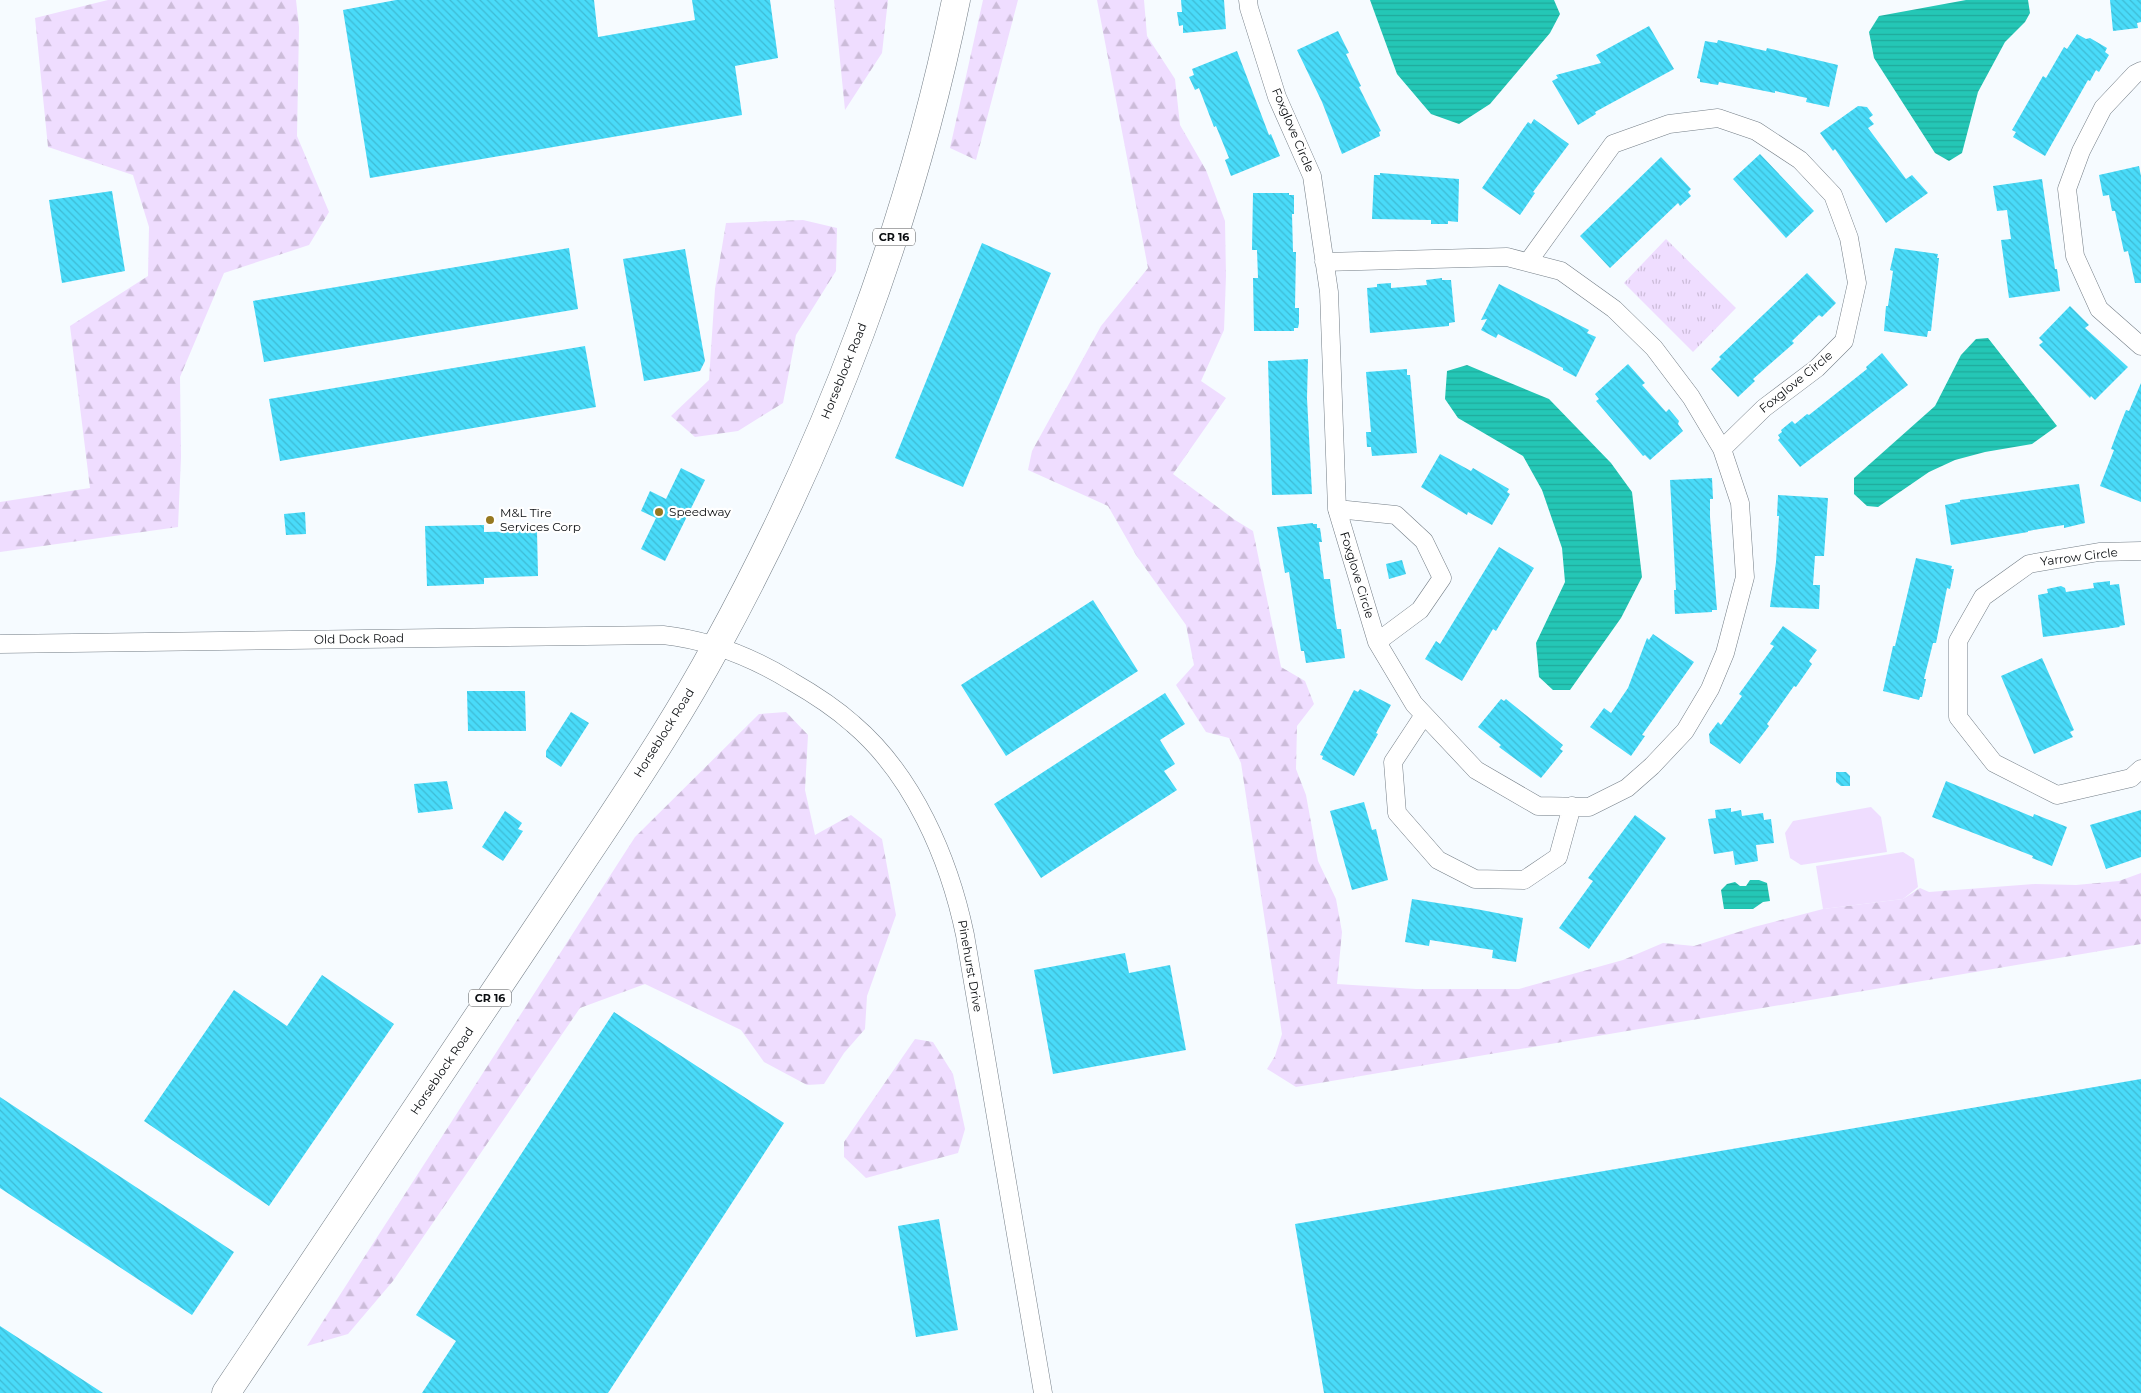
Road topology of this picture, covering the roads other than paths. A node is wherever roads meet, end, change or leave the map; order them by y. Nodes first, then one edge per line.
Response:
1 (956, 0) edge
2 (1248, 0) edge
3 (2141, 71) edge
4 (1324, 262) junction
5 (1528, 262) junction
6 (2141, 346) edge
7 (1722, 449) junction
8 (1337, 509) junction
9 (2141, 551) edge
10 (1377, 642) junction
11 (0, 644) edge
12 (716, 646) junction
13 (1424, 715) junction
14 (2141, 769) edge
15 (1572, 806) junction
16 (226, 1393) edge
17 (1043, 1393) edge

1 - 12 main road, Horseblock Road / CR 16
2 - 4 street, Foxglove Circle
3 - 6 street
4 - 5 street, Foxglove Circle
4 - 8 street, Foxglove Circle
5 - 7 street, Foxglove Circle
5 - 7 street, Foxglove Circle
7 - 15 street, Foxglove Circle
8 - 10 street, Foxglove Circle
8 - 10 street
9 - 14 street, Yarrow Circle
10 - 13 street, Foxglove Circle
11 - 12 street, Old Dock Road
12 - 16 main road, Horseblock Road / CR 16
12 - 17 street, Pinehurst Drive
13 - 15 street, Foxglove Circle
13 - 15 street

